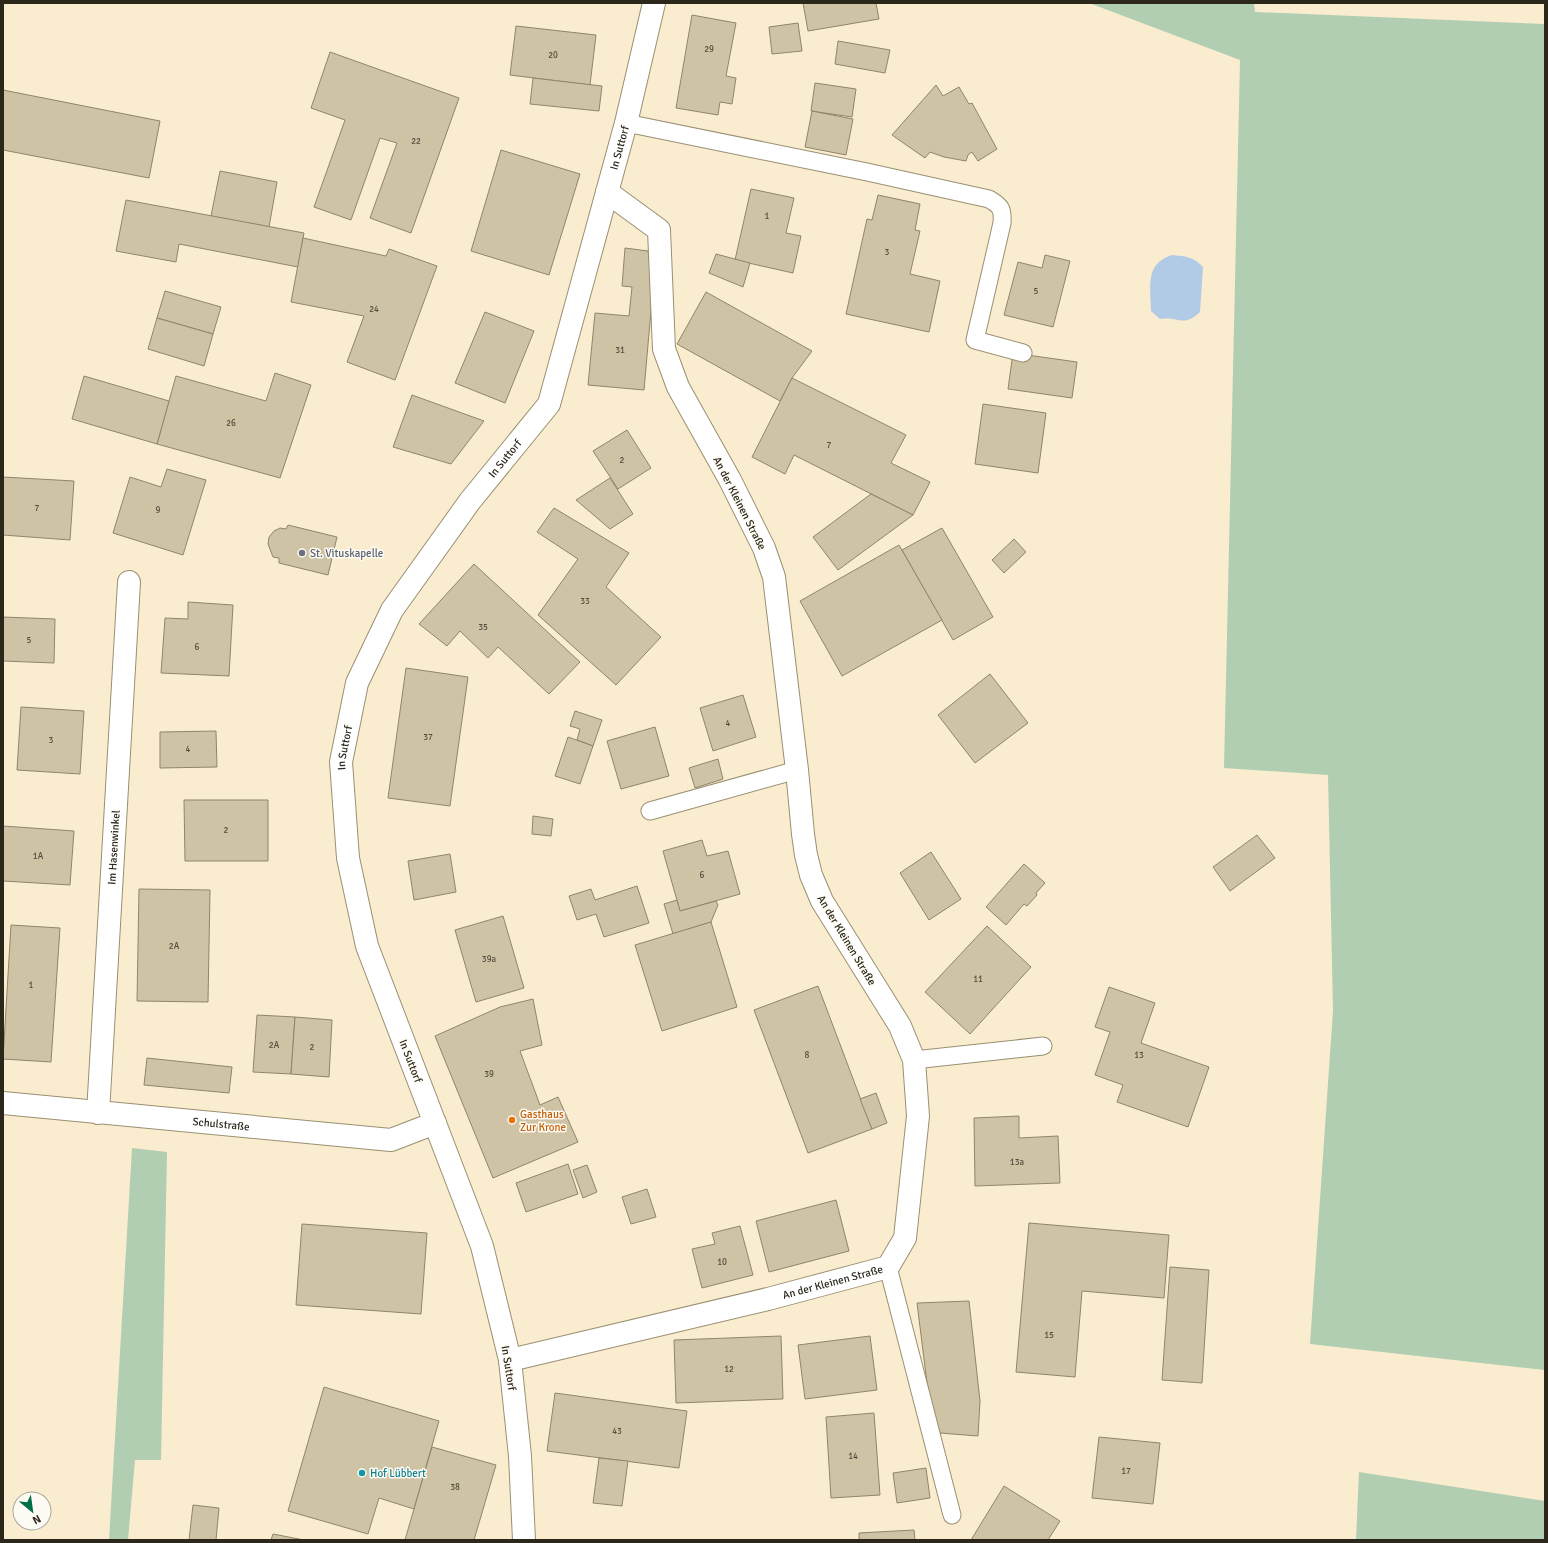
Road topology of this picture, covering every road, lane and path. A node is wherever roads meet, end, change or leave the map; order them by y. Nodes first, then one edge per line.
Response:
1 (654, 3) edge
2 (626, 123) junction
3 (608, 192) junction
4 (1023, 353) dead end
5 (129, 582) dead end
6 (797, 770) junction
7 (650, 811) dead end
8 (1043, 1046) dead end
9 (914, 1060) junction
10 (3, 1103) edge
11 (98, 1112) junction
12 (435, 1122) junction
13 (888, 1267) junction
14 (510, 1360) junction
15 (952, 1515) dead end
16 (524, 1540) edge

1 - 2 street, In Suttorf
2 - 3 street, In Suttorf
2 - 4 lane
3 - 6 street, An der Kleinen Straße
3 - 12 street, In Suttorf
5 - 11 street, Im Hasenwinkel
6 - 7 lane
6 - 9 street, An der Kleinen Straße
8 - 9 lane
9 - 13 street, An der Kleinen Straße
10 - 11 street, Schulstraße
11 - 12 street, Schulstraße
12 - 14 street, In Suttorf
13 - 14 street, An der Kleinen Straße
13 - 15 lane
14 - 16 street, In Suttorf

